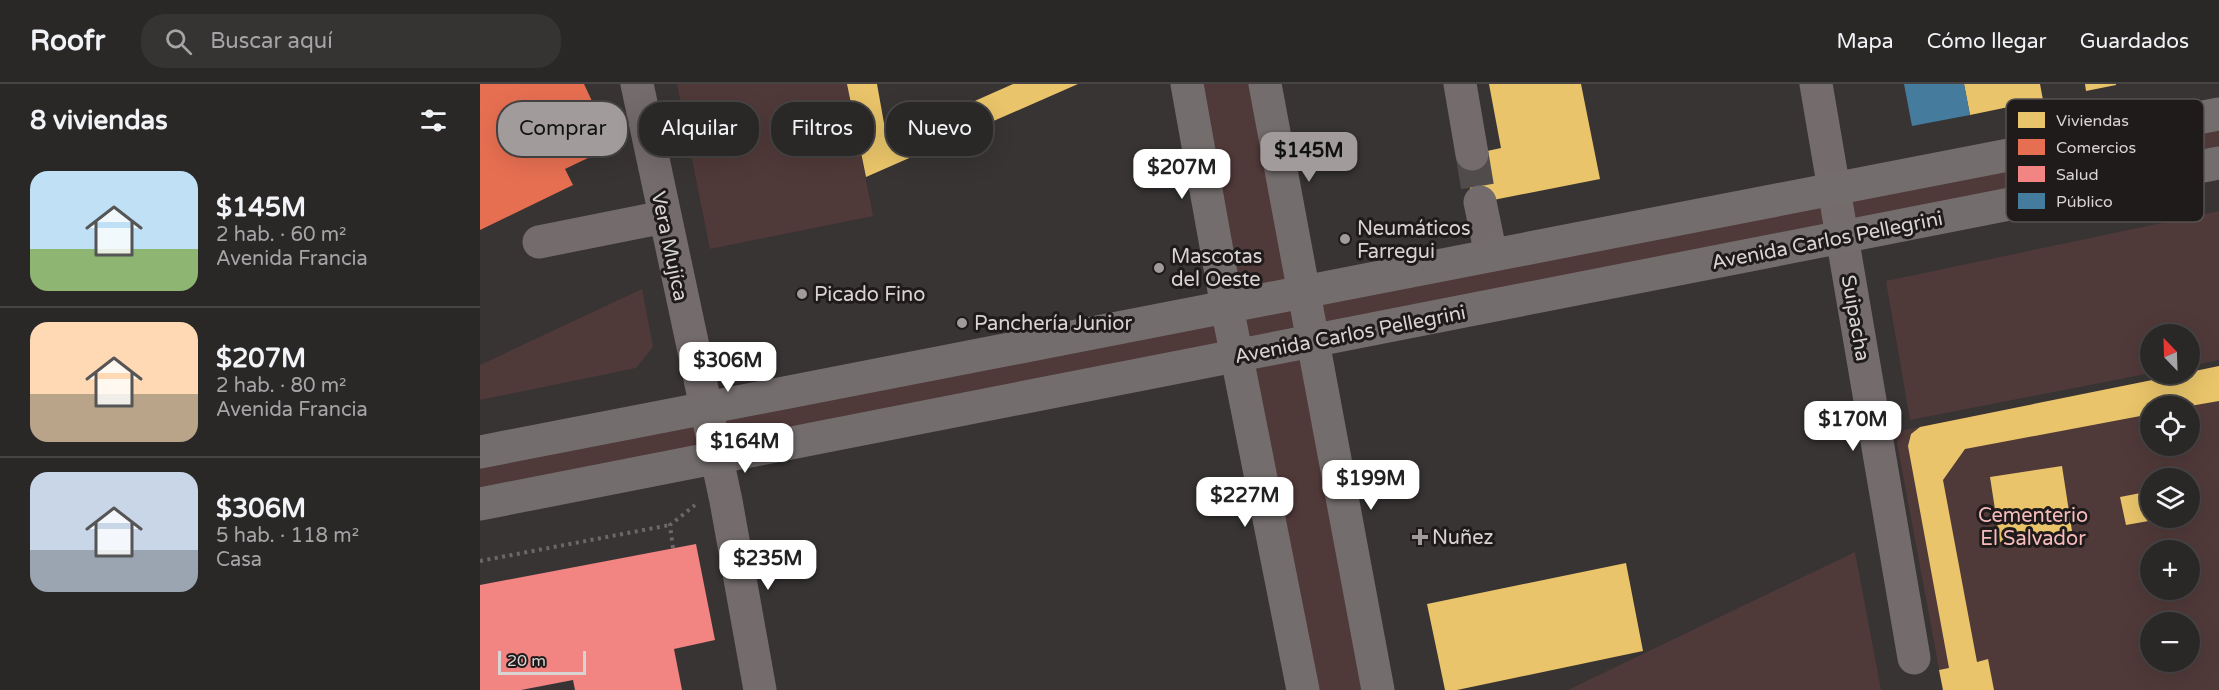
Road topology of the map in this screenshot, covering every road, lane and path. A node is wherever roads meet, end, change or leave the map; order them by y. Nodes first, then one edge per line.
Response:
1 (637, 84) edge
2 (1187, 84) edge
3 (1265, 84) edge
4 (1460, 84) edge
5 (1815, 84) edge
6 (2219, 114) edge
7 (2204, 117) edge
8 (1472, 154) tunnel mouth
9 (2006, 155) edge
10 (2219, 163) edge
11 (2204, 166) edge
12 (1834, 188) junction
13 (1480, 202) tunnel mouth
14 (2006, 205) edge
15 (664, 217) junction
16 (1842, 238) junction
17 (539, 242) dead end
18 (1491, 255) junction
19 (1303, 292) junction
20 (1227, 307) junction
21 (1313, 341) junction
22 (1237, 357) junction
23 (705, 408) junction
24 (480, 452) edge
25 (716, 458) junction
26 (480, 504) edge
27 (695, 505) dead end
28 (670, 525) junction
29 (673, 548) dead end
30 (480, 561) edge
31 (1914, 658) dead end
32 (760, 690) edge
33 (1303, 690) edge
34 (1378, 690) edge

1 - 15 street, Vera Mujíca
2 - 20 main road
3 - 19 main road
4 - 8 street
5 - 12 street, Suipacha
6 - 7 main road
9 - 12 main road
10 - 11 main road, Avenida Carlos Pellegrini
12 - 16 street, Suipacha
12 - 18 main road
13 - 18 street
14 - 16 main road, Avenida Carlos Pellegrini
15 - 17 street
15 - 23 street, Vera Mujíca
16 - 21 main road, Avenida Carlos Pellegrini
16 - 31 street, Suipacha
18 - 19 main road
19 - 20 main road
19 - 21 main road
20 - 22 main road
20 - 23 main road
21 - 22 main road, Avenida Carlos Pellegrini
21 - 34 main road
22 - 25 main road, Avenida Carlos Pellegrini
22 - 33 main road
23 - 24 main road
23 - 25 street, Vera Mujíca
25 - 26 main road, Avenida Carlos Pellegrini
25 - 32 street, Vera Mujíca
27 - 28 path
28 - 29 path
28 - 30 path

